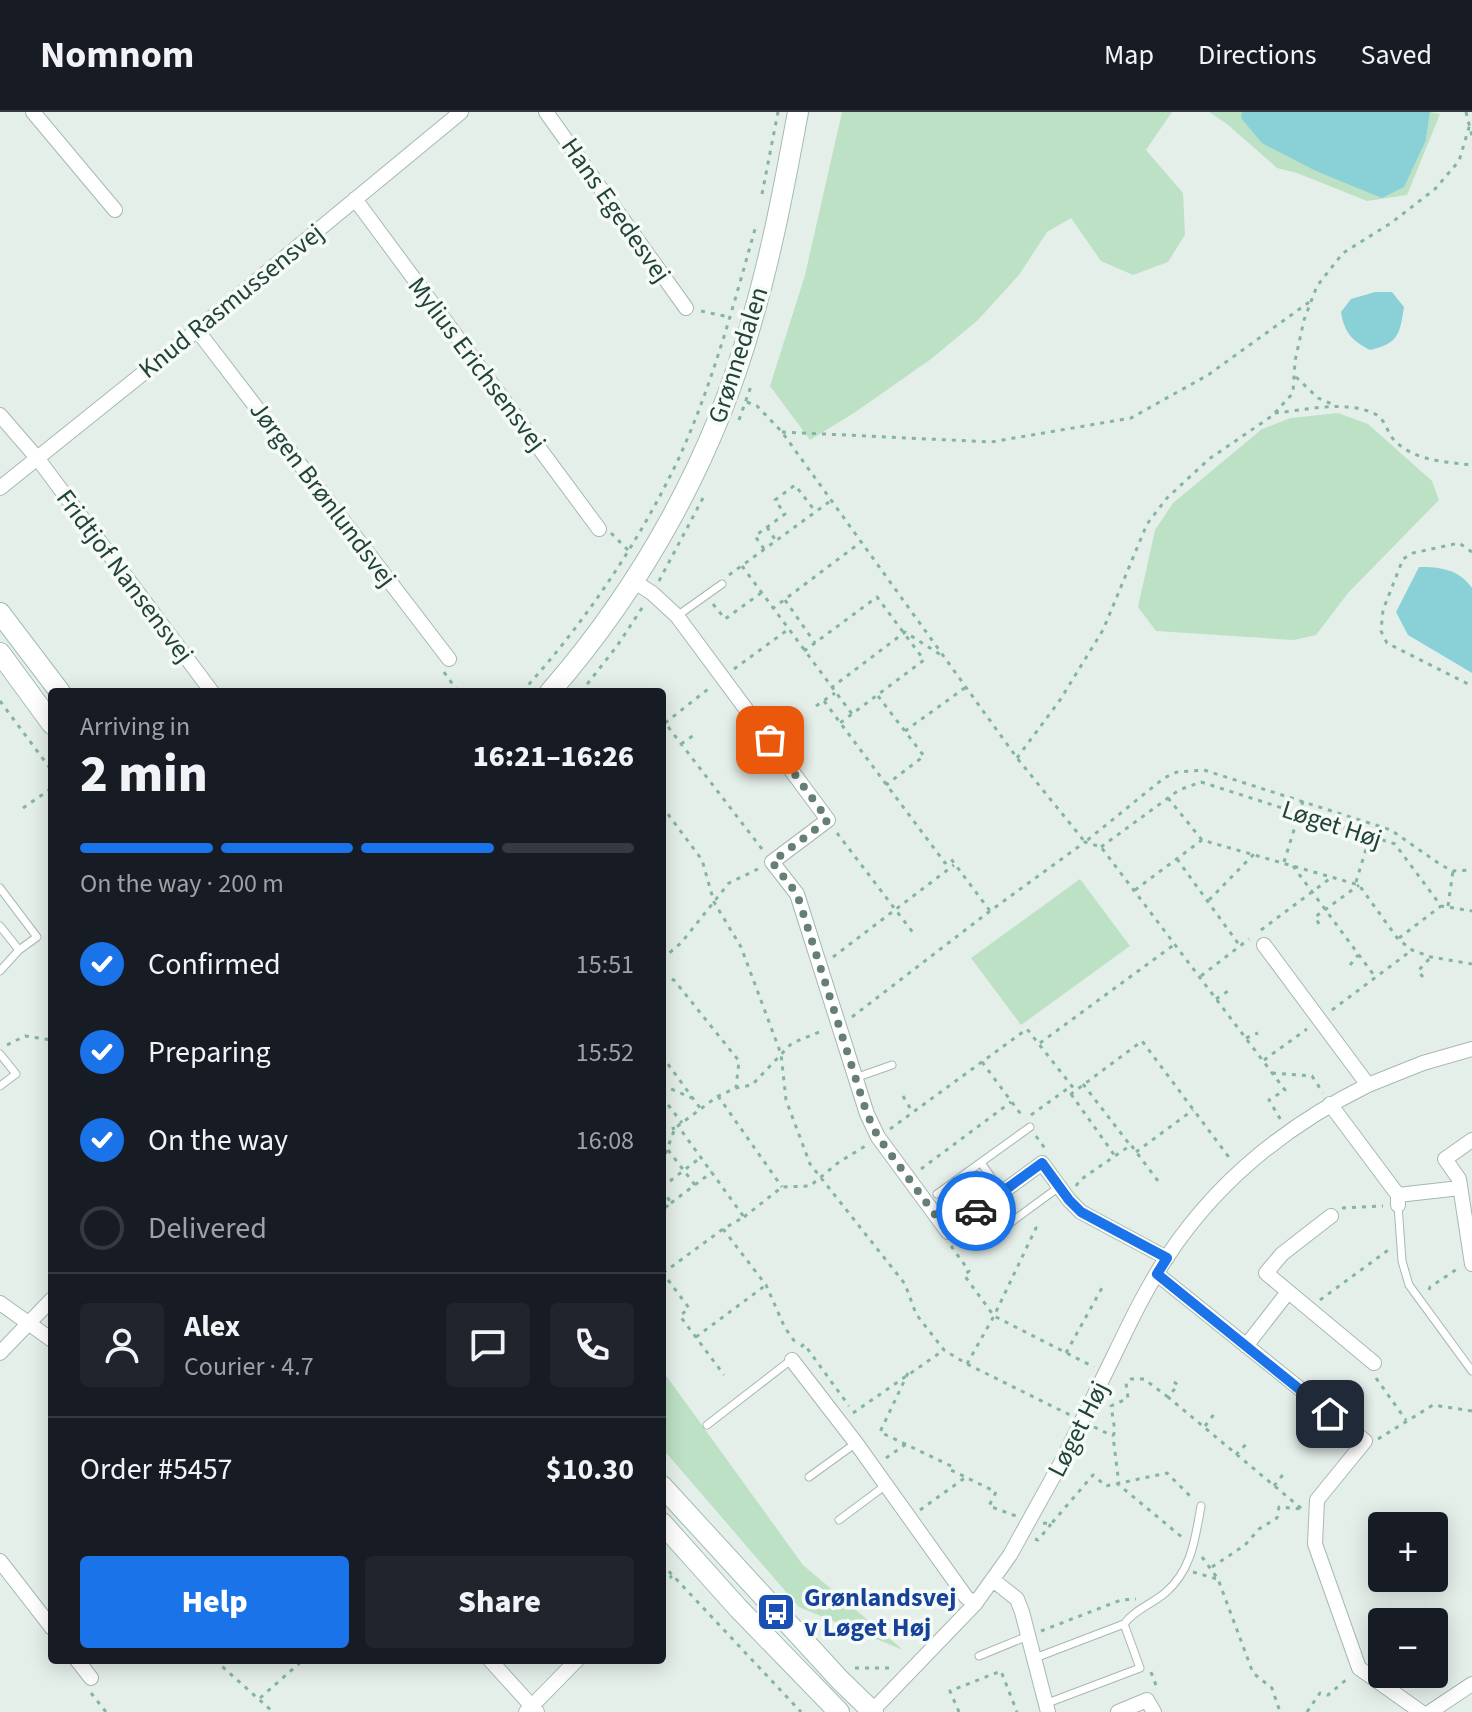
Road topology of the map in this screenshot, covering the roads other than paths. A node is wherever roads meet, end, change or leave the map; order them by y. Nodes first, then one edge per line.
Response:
1 (33, 112) edge
2 (461, 112) edge
3 (546, 112) edge
4 (798, 112) edge
5 (355, 199) junction
6 (115, 210) dead end
7 (686, 308) road end
8 (197, 330) junction
9 (0, 415) edge
10 (38, 459) junction
11 (0, 488) edge
12 (599, 529) road end
13 (635, 582) junction
14 (722, 584) dead end
15 (0, 613) edge
16 (677, 616) junction
17 (0, 653) edge
18 (449, 659) road end
19 (57, 688) edge
20 (209, 688) edge
21 (553, 688) edge
22 (48, 719) edge
23 (0, 888) edge
24 (0, 926) edge
25 (1264, 945) dead end
26 (19, 950) junction
27 (0, 971) edge
28 (1472, 1049) edge
29 (0, 1051) edge
30 (892, 1065) dead end
31 (855, 1078) junction
32 (1368, 1085) junction
33 (0, 1086) edge
34 (1330, 1104) junction
35 (1027, 1123) road end
36 (1472, 1140) edge
37 (981, 1163) junction
38 (1059, 1187) junction
39 (1460, 1188) junction
40 (1002, 1192) junction
41 (937, 1194) dead end
42 (1398, 1200) junction
43 (1331, 1216) road end
44 (999, 1231) dead end
45 (1167, 1258) junction
46 (1471, 1262) edge
47 (1157, 1274) junction
48 (1288, 1292) junction
49 (0, 1303) edge
50 (48, 1303) edge
51 (27, 1322) junction
52 (48, 1337) edge
53 (1246, 1346) junction
54 (0, 1353) edge
55 (796, 1354) joint
56 (1374, 1363) road end
57 (1472, 1371) edge
58 (707, 1425) dead end
59 (856, 1443) junction
60 (809, 1477) dead end
61 (886, 1485) junction
62 (666, 1490) edge
63 (1201, 1506) road end
64 (839, 1520) dead end
65 (666, 1528) edge
66 (0, 1561) edge
67 (993, 1580) junction
68 (975, 1604) junction
69 (48, 1623) edge
70 (1124, 1624) junction
71 (1028, 1636) junction
72 (979, 1656) dead end
73 (1033, 1658) junction
74 (80, 1664) edge
75 (493, 1664) edge
76 (573, 1664) edge
77 (91, 1678) road end
78 (1472, 1684) edge
79 (1047, 1708) edge
80 (532, 1710) edge
81 (839, 1712) edge
82 (872, 1712) edge
83 (1118, 1712) edge
84 (1154, 1712) edge
85 (1421, 1712) edge
86 (1430, 1712) edge

1 - 6 street
2 - 5 street, Knud Rasmussensvej
3 - 7 street, Hans Egedesvej
4 - 13 street, Grønnedalen
5 - 8 street, Knud Rasmussensvej
5 - 12 street, Mylius Erichsensvej
8 - 10 street, Knud Rasmussensvej
8 - 18 street, Jørgen Brønlundsvej
9 - 10 street, Fridtjof Nansensvej
10 - 11 street, Knud Rasmussensvej
10 - 20 street, Fridtjof Nansensvej
13 - 16 street
13 - 21 street, Grønnedalen
14 - 16 lane
15 - 19 street
16 - 31 street
17 - 22 street
23 - 26 lane
24 - 26 lane
25 - 32 street
26 - 27 lane
28 - 32 street, Løget Høj
29 - 33 lane
30 - 31 lane
31 - 40 street
32 - 34 street, Løget Høj
34 - 42 street
34 - 45 street, Løget Høj
35 - 37 lane
36 - 39 street
37 - 40 lane
37 - 41 lane
38 - 40 street
38 - 44 lane
38 - 45 street
39 - 42 street
39 - 46 street
42 - 57 lane
43 - 48 street
45 - 47 street, Løget Høj
47 - 53 street
47 - 67 street, Løget Høj, bridge
48 - 53 street
48 - 56 street
49 - 51 street
50 - 51 street
51 - 52 street
51 - 54 street
53 - 85 street
55 - 58 lane
55 - 59 street
59 - 60 lane
59 - 61 street
61 - 64 lane
61 - 68 street
62 - 82 street
63 - 70 lane
65 - 81 street
66 - 69 street
67 - 68 street, Løget Høj
67 - 71 street
68 - 82 street, Løget Høj
70 - 73 lane
70 - 79 lane
71 - 72 lane
71 - 73 street
73 - 79 street
74 - 77 street
75 - 80 street
76 - 80 street
78 - 86 street
83 - 84 street

